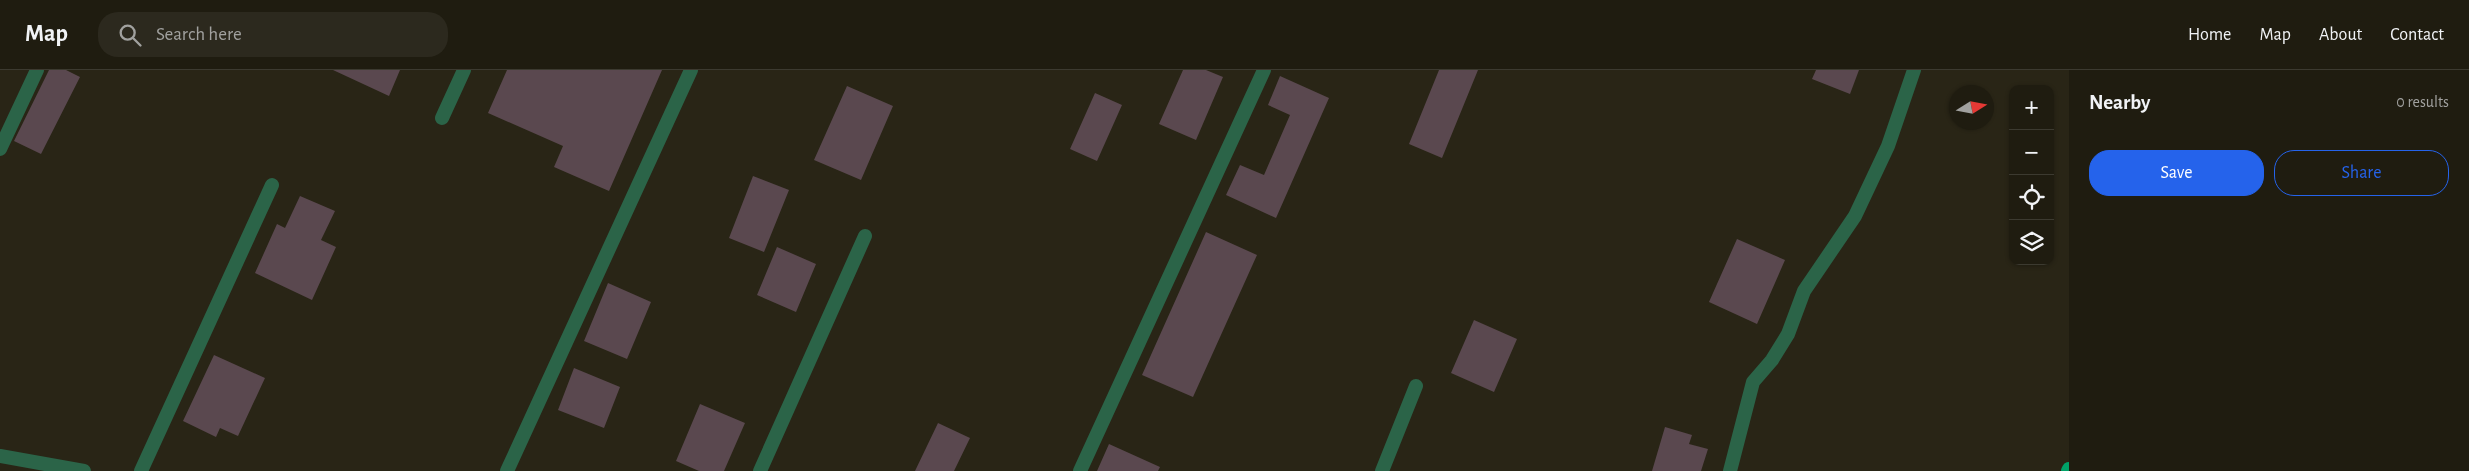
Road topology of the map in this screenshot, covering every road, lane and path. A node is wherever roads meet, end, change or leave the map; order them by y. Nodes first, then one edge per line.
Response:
1 (37, 70) edge
2 (464, 70) edge
3 (691, 70) edge
4 (1264, 70) edge
5 (1914, 70) edge
6 (442, 118) dead end
7 (0, 149) edge
8 (272, 184) dead end
9 (865, 236) dead end
10 (1416, 386) dead end
11 (0, 456) edge
12 (84, 471) edge
13 (141, 471) edge
14 (507, 471) edge
15 (760, 471) edge
16 (1080, 471) edge
17 (1382, 471) edge
18 (1730, 471) edge

1 - 7 street
2 - 6 street
3 - 14 street
4 - 16 street
5 - 18 street
8 - 13 street
9 - 15 street
10 - 17 street
11 - 12 street

